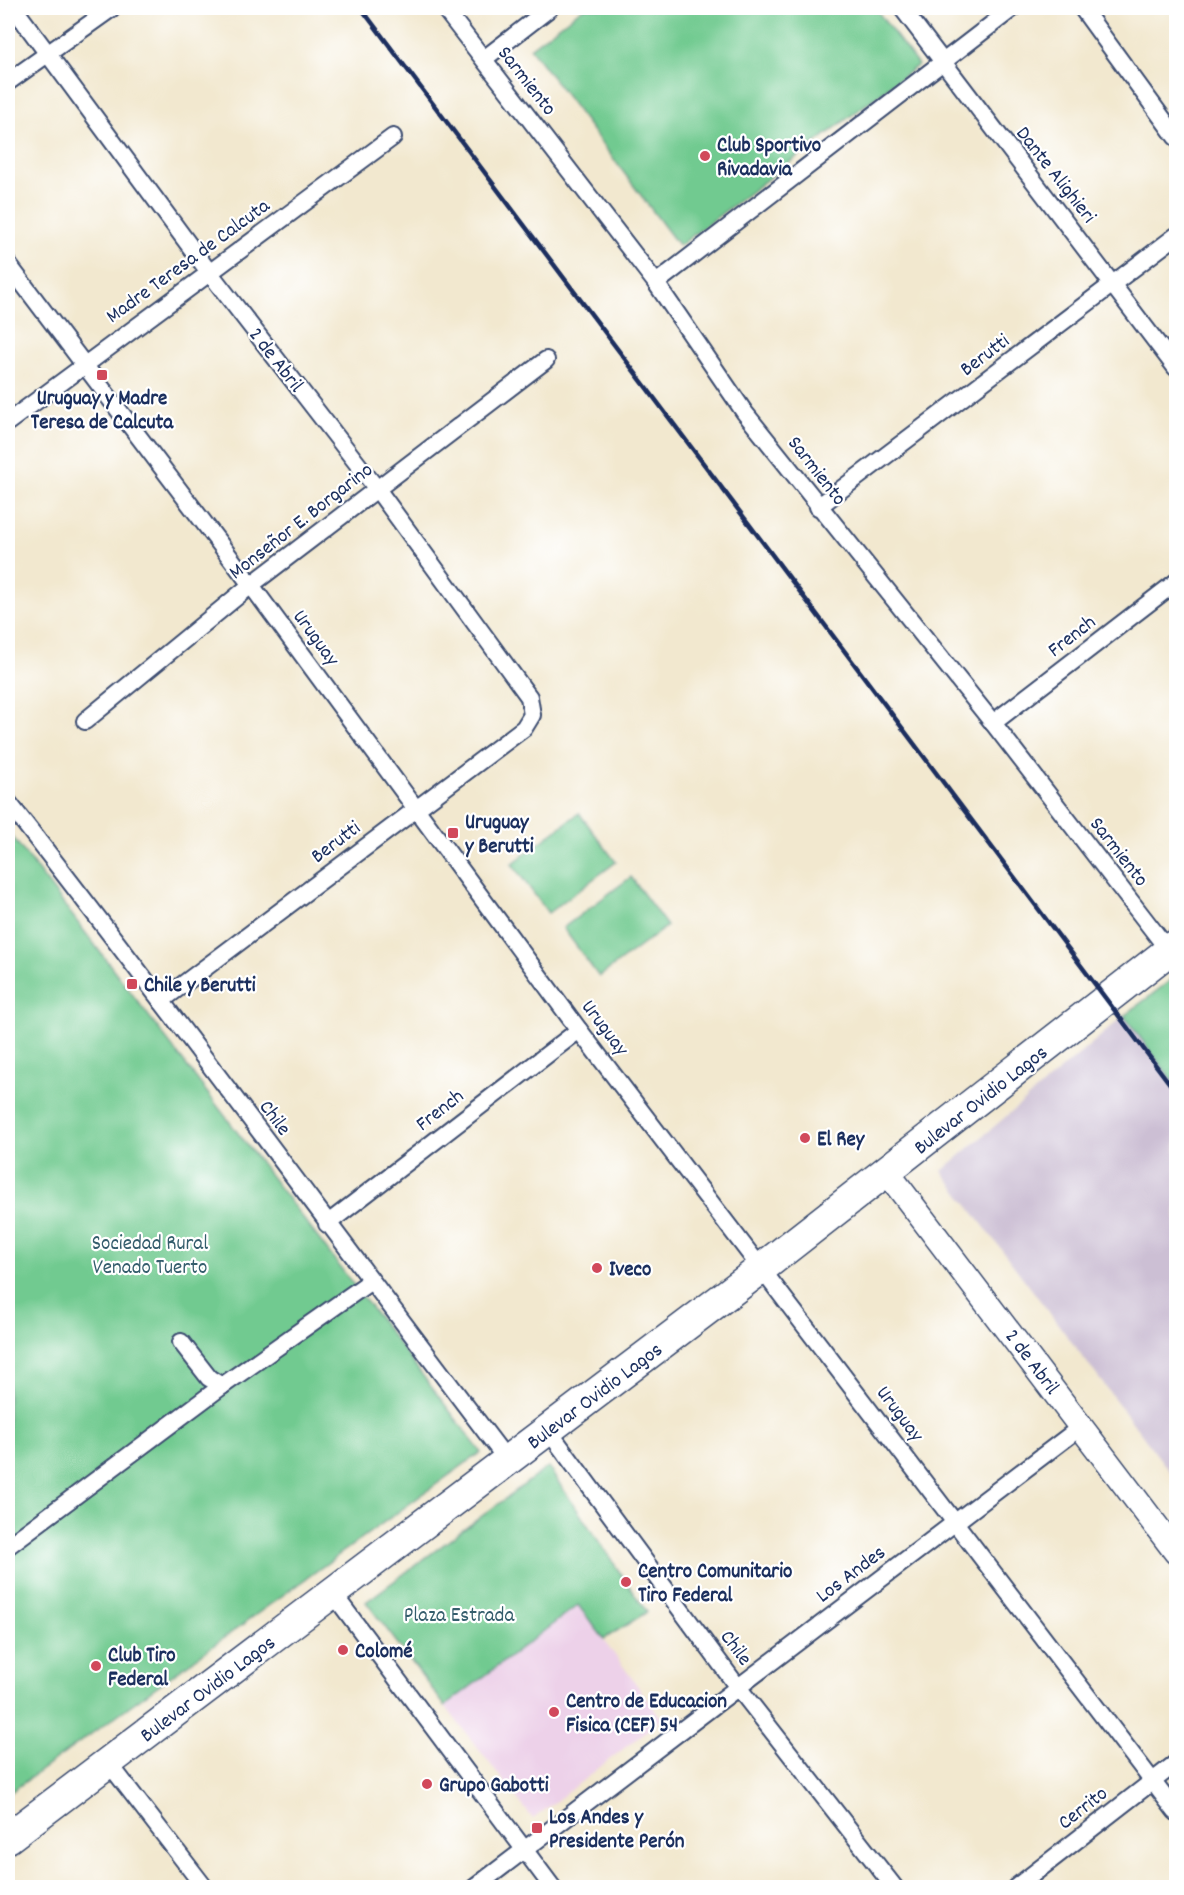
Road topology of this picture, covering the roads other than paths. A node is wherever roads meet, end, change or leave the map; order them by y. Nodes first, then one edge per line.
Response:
1 (14, 8) edge
2 (112, 8) edge
3 (444, 8) edge
4 (550, 8) edge
5 (902, 8) edge
6 (1013, 8) edge
7 (1082, 8) edge
8 (48, 53) junction
9 (483, 59) junction
10 (942, 61) junction
11 (8, 82) edge
12 (393, 137) dead end
13 (1176, 137) edge
14 (1176, 236) edge
15 (8, 264) edge
16 (209, 272) junction
17 (656, 283) junction
18 (1113, 285) junction
19 (546, 360) dead end
20 (83, 364) junction
21 (1176, 368) edge
22 (8, 422) edge
23 (377, 489) junction
24 (818, 507) junction
25 (1176, 582) edge
26 (251, 585) junction
27 (532, 715) joint
28 (85, 721) dead end
29 (993, 723) junction
30 (8, 802) edge
31 (414, 810) junction
32 (1173, 948) edge
33 (161, 1000) junction
34 (579, 1030) junction
35 (887, 1172) junction
36 (327, 1224) junction
37 (762, 1268) junction
38 (371, 1281) junction
39 (181, 1342) dead end
40 (222, 1386) junction
41 (1082, 1426) junction
42 (548, 1430) junction
43 (507, 1460) junction
44 (956, 1522) junction
45 (8, 1546) edge
46 (1176, 1552) edge
47 (332, 1592) junction
48 (737, 1686) junction
49 (108, 1762) junction
50 (1176, 1763) edge
51 (1153, 1781) junction
52 (1176, 1812) edge
53 (8, 1838) edge
54 (523, 1849) junction
55 (205, 1887) edge
56 (474, 1887) edge
57 (553, 1887) edge
58 (895, 1887) edge
59 (1015, 1887) edge

1 - 8 street, 2 de Abril
2 - 8 street
3 - 9 street, Sarmiento
4 - 9 street
5 - 10 street, Dante Alighieri
6 - 10 street
7 - 13 street
8 - 11 street
8 - 16 street, 2 de Abril
9 - 17 street, Sarmiento
10 - 17 street
10 - 18 street, Dante Alighieri
12 - 16 street, Madre Teresa de Calcuta
14 - 18 street, Berutti
15 - 20 street, Uruguay
16 - 20 street, Madre Teresa de Calcuta
16 - 23 street, 2 de Abril
17 - 24 street, Sarmiento
18 - 21 street, Dante Alighieri
18 - 24 street, Berutti
19 - 23 street, Monseñor E. Borgarino
20 - 22 street, Madre Teresa de Calcuta
20 - 26 street, Uruguay
23 - 26 street, Monseñor E. Borgarino
23 - 27 street, 2 de Abril
24 - 29 street, Sarmiento
25 - 29 street, French
26 - 28 street, Monseñor E. Borgarino
26 - 31 street, Uruguay
27 - 31 street, Berutti
29 - 32 street, Sarmiento
30 - 33 street, Chile
31 - 33 street, Berutti
31 - 34 street, Uruguay
32 - 35 highway, Bulevar Ovidio Lagos
33 - 36 street, Chile
34 - 36 street, French
34 - 37 street, Uruguay
35 - 37 highway, Bulevar Ovidio Lagos
35 - 41 main road, 2 de Abril
36 - 38 street, Chile
37 - 42 highway, Bulevar Ovidio Lagos
37 - 44 street, Uruguay
38 - 40 street
38 - 43 street, Chile
39 - 40 street
40 - 45 street
41 - 44 street, Los Andes
41 - 46 main road, 2 de Abril
42 - 43 highway, Bulevar Ovidio Lagos
42 - 48 street, Chile
43 - 47 highway, Bulevar Ovidio Lagos
44 - 48 street, Los Andes
44 - 51 street, Uruguay
47 - 49 highway, Bulevar Ovidio Lagos
47 - 54 street
48 - 54 street, Los Andes
48 - 58 street, Chile
49 - 53 highway, Bulevar Ovidio Lagos
49 - 55 street
50 - 51 street, Cerrito
51 - 52 street, Uruguay
51 - 59 street, Cerrito
54 - 56 street, Los Andes
54 - 57 street

